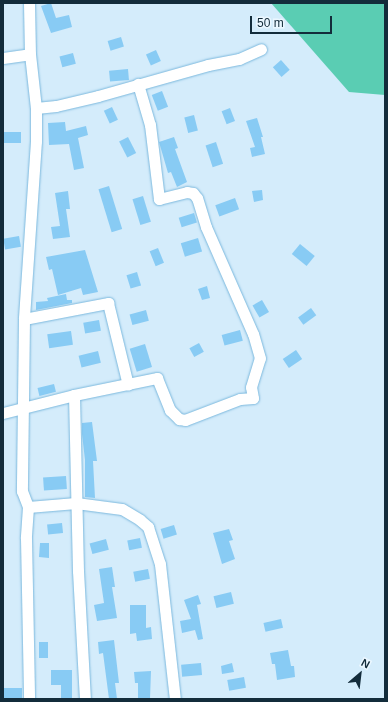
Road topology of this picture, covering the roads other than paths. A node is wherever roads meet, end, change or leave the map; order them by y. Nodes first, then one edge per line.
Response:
1 (29, 3) edge
2 (261, 49) dead end
3 (30, 54) junction
4 (3, 58) edge
5 (138, 84) junction
6 (36, 108) junction
7 (24, 319) junction
8 (128, 385) junction
9 (74, 395) junction
10 (24, 407) junction
11 (3, 413) edge
12 (76, 503) junction
13 (28, 507) junction
14 (29, 699) edge
15 (86, 699) edge
16 (175, 699) edge

1 - 3 street
2 - 5 street
3 - 4 street
3 - 6 street
5 - 6 street
5 - 8 street
6 - 7 street
7 - 8 street
7 - 10 street
8 - 9 street
9 - 10 street
9 - 12 street
10 - 11 street
10 - 13 street
12 - 13 street
12 - 15 street
12 - 16 street
13 - 14 street

